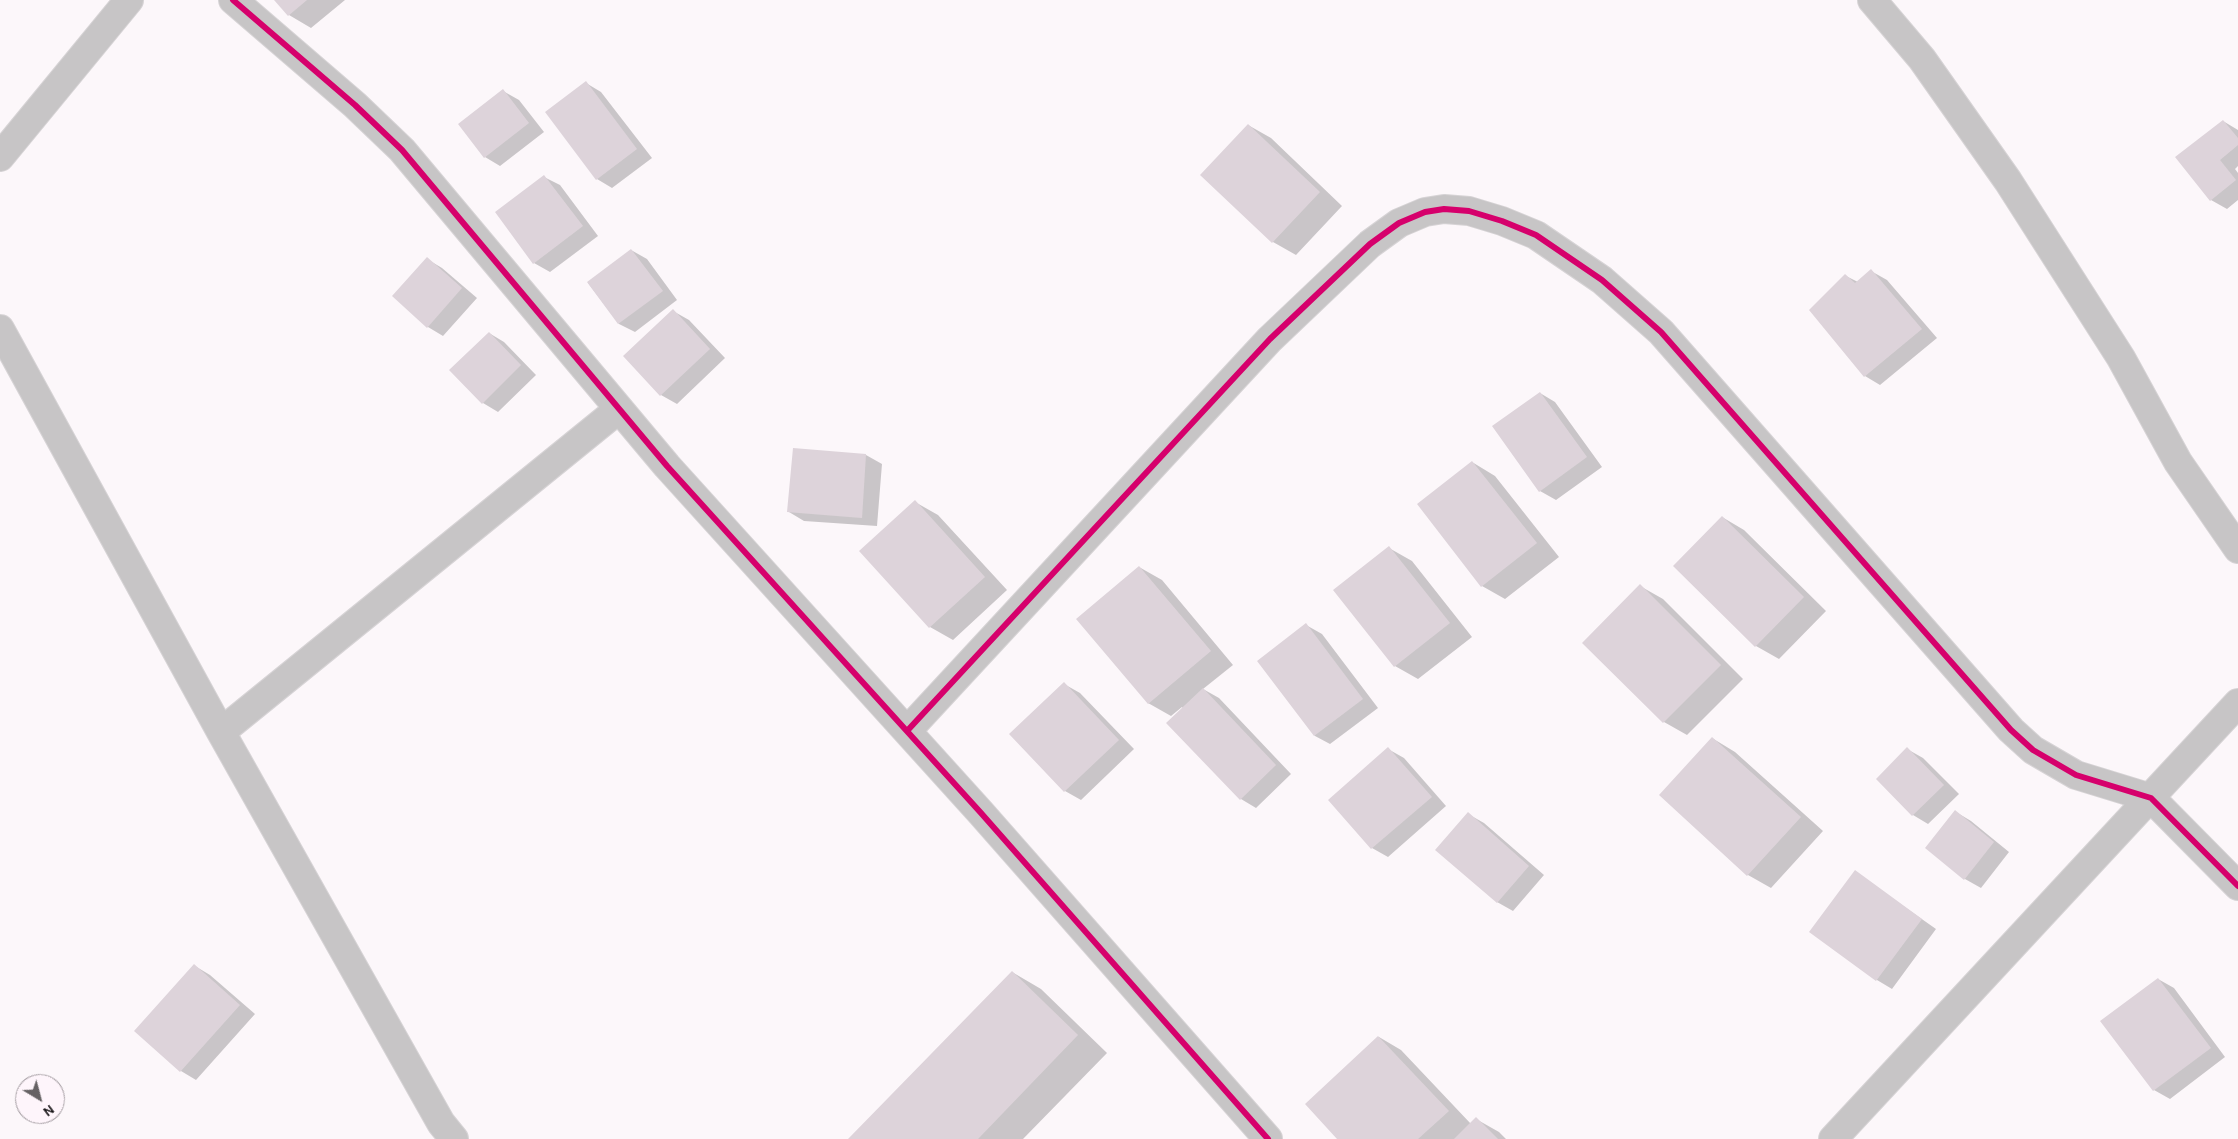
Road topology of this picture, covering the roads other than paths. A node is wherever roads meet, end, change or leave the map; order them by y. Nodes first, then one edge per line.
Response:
1 (129, 0) edge
2 (233, 0) edge
3 (1872, 0) edge
4 (0, 157) edge
5 (0, 329) edge
6 (619, 409) junction
7 (2238, 549) edge
8 (2238, 703) edge
9 (906, 731) junction
10 (221, 732) junction
11 (2151, 798) junction
12 (2238, 886) edge
13 (454, 1139) edge
14 (1268, 1139) edge
15 (1833, 1139) edge

1 - 4 street
2 - 6 street
3 - 7 street
5 - 10 street
6 - 9 street
6 - 10 street
8 - 11 street
9 - 11 street
9 - 14 street
10 - 13 street
11 - 12 street
11 - 15 street

